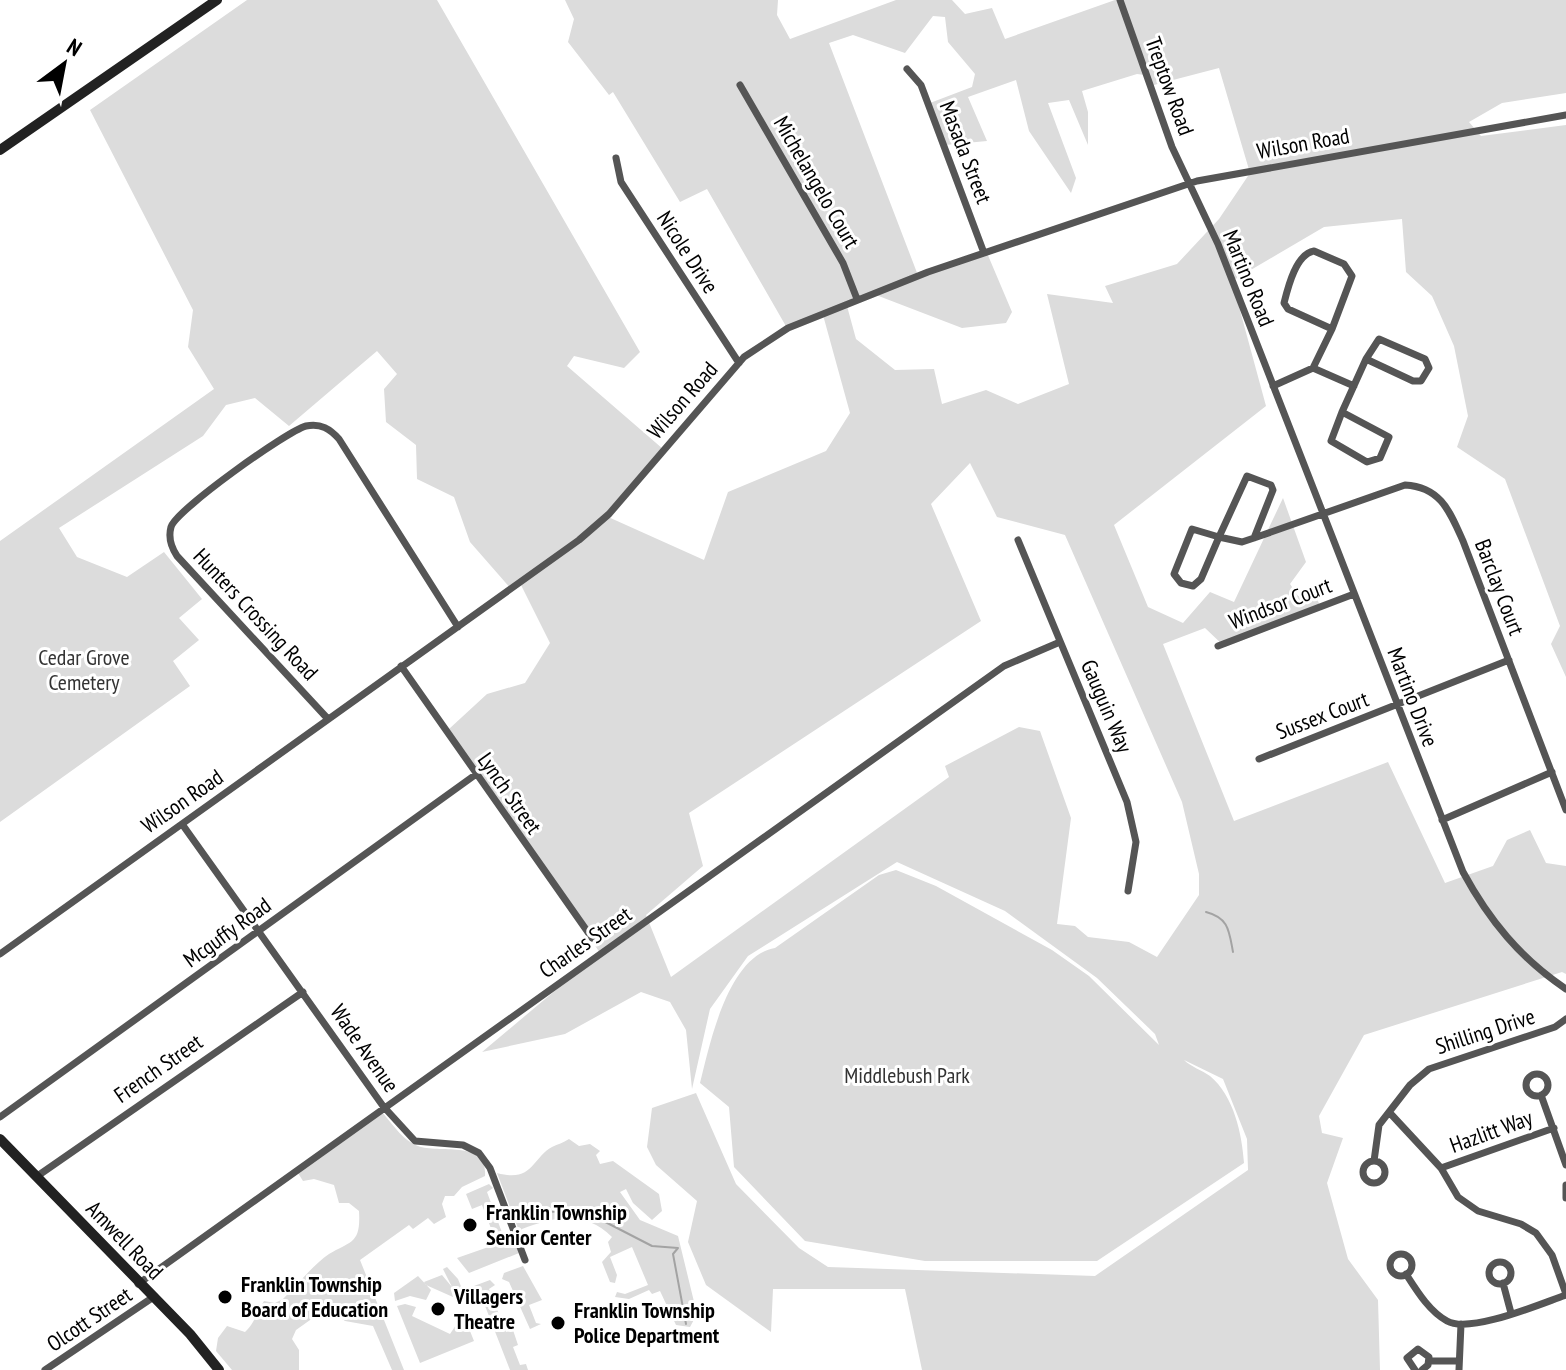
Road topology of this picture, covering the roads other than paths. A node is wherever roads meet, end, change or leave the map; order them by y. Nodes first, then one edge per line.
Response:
1 (217, 0) edge
2 (1120, 0) edge
3 (907, 69) dead end
4 (740, 85) dead end
5 (1566, 115) edge
6 (0, 150) edge
7 (616, 158) dead end
8 (1187, 184) junction
9 (984, 253) junction
10 (857, 299) junction
11 (1332, 329) junction
12 (1366, 359) junction
13 (739, 363) junction
14 (1313, 368) junction
15 (1273, 386) junction
16 (1354, 386) junction
17 (1342, 412) junction
18 (1322, 513) junction
19 (1219, 537) junction
20 (1254, 538) junction
21 (1018, 540) dead end
22 (1354, 594) junction
23 (458, 627) junction
24 (1060, 642) junction
25 (1218, 646) dead end
26 (1509, 660) junction
27 (401, 666) junction
28 (1397, 706) junction
29 (328, 719) junction
30 (1259, 759) dead end
31 (1552, 772) junction
32 (475, 775) junction
33 (1566, 810) edge
34 (1442, 820) junction
35 (182, 824) junction
36 (1128, 891) dead end
37 (260, 931) junction
38 (592, 938) dead end
39 (0, 954) edge
40 (1566, 989) edge
41 (303, 992) junction
42 (1566, 1019) edge
43 (1541, 1095) dead end
44 (383, 1106) junction
45 (1389, 1112) junction
46 (0, 1117) edge
47 (1554, 1128) junction
48 (0, 1139) edge
49 (1374, 1161) dead end
50 (1566, 1165) edge
51 (1441, 1168) junction
52 (36, 1177) junction
53 (1566, 1185) edge
54 (1566, 1198) edge
55 (525, 1260) dead end
56 (1406, 1274) dead end
57 (1503, 1283) dead end
58 (138, 1284) junction
59 (1565, 1290) edge
60 (152, 1298) junction
61 (1511, 1313) junction
62 (1461, 1324) junction
63 (1429, 1361) junction
64 (1459, 1365) edge
65 (45, 1370) edge
66 (219, 1370) edge
67 (1415, 1370) edge
68 (1422, 1370) edge

1 - 6 main road
2 - 8 street, Treptow Road
3 - 9 street, Masada Street
4 - 10 street, Michelangelo Court
5 - 8 street, Wilson Road
7 - 13 street, Nicole Drive
8 - 9 street, Wilson Road
8 - 15 street, Martino Road
9 - 10 street, Wilson Road
10 - 13 street, Wilson Road
11 - 11 street
11 - 14 street
12 - 12 street
12 - 16 street
13 - 23 street, Wilson Road
14 - 15 street
14 - 16 street
15 - 18 street, Martino Drive
16 - 17 street
17 - 17 street
18 - 20 street, Barclay Court
18 - 22 street, Martino Drive
18 - 26 street, Barclay Court
19 - 19 street
19 - 20 street
19 - 20 street
21 - 24 street, Gauguin Way
22 - 25 street, Windsor Court
22 - 28 street, Martino Drive
23 - 27 street, Wilson Road
23 - 29 street, Hunters Crossing Road
24 - 36 street, Gauguin Way
24 - 44 street, Charles Street
26 - 28 street, Sussex Court
26 - 31 street, Barclay Court
27 - 29 street, Wilson Road
27 - 32 street, Lynch Street
28 - 30 street, Sussex Court
28 - 34 street, Martino Drive
29 - 35 street, Wilson Road
31 - 33 street, Barclay Court
31 - 34 street
32 - 37 street, Mcguffy Road
32 - 38 street, Lynch Street
34 - 40 street, Martino Drive
35 - 37 street, Wade Avenue
35 - 39 street, Wilson Road
37 - 41 street, Wade Avenue
37 - 46 street, Mcguffy Road
41 - 44 street, Wade Avenue
41 - 52 street, French Street
42 - 45 street, Shilling Drive
43 - 47 street, Hazlitt Way
44 - 55 street, Wade Avenue
44 - 58 street, Charles Street
45 - 49 street, Shilling Drive
45 - 51 street
47 - 50 street, Hazlitt Way
47 - 51 street, Hazlitt Way
48 - 52 main road, Amwell Road
51 - 59 street
52 - 58 main road, Amwell Road
53 - 54 street
56 - 62 street
57 - 61 street
58 - 60 main road, Amwell Road
59 - 61 street
60 - 65 street, Olcott Street
60 - 66 main road, Amwell Road
61 - 62 street
62 - 64 street
63 - 64 street
63 - 67 street
63 - 68 street

